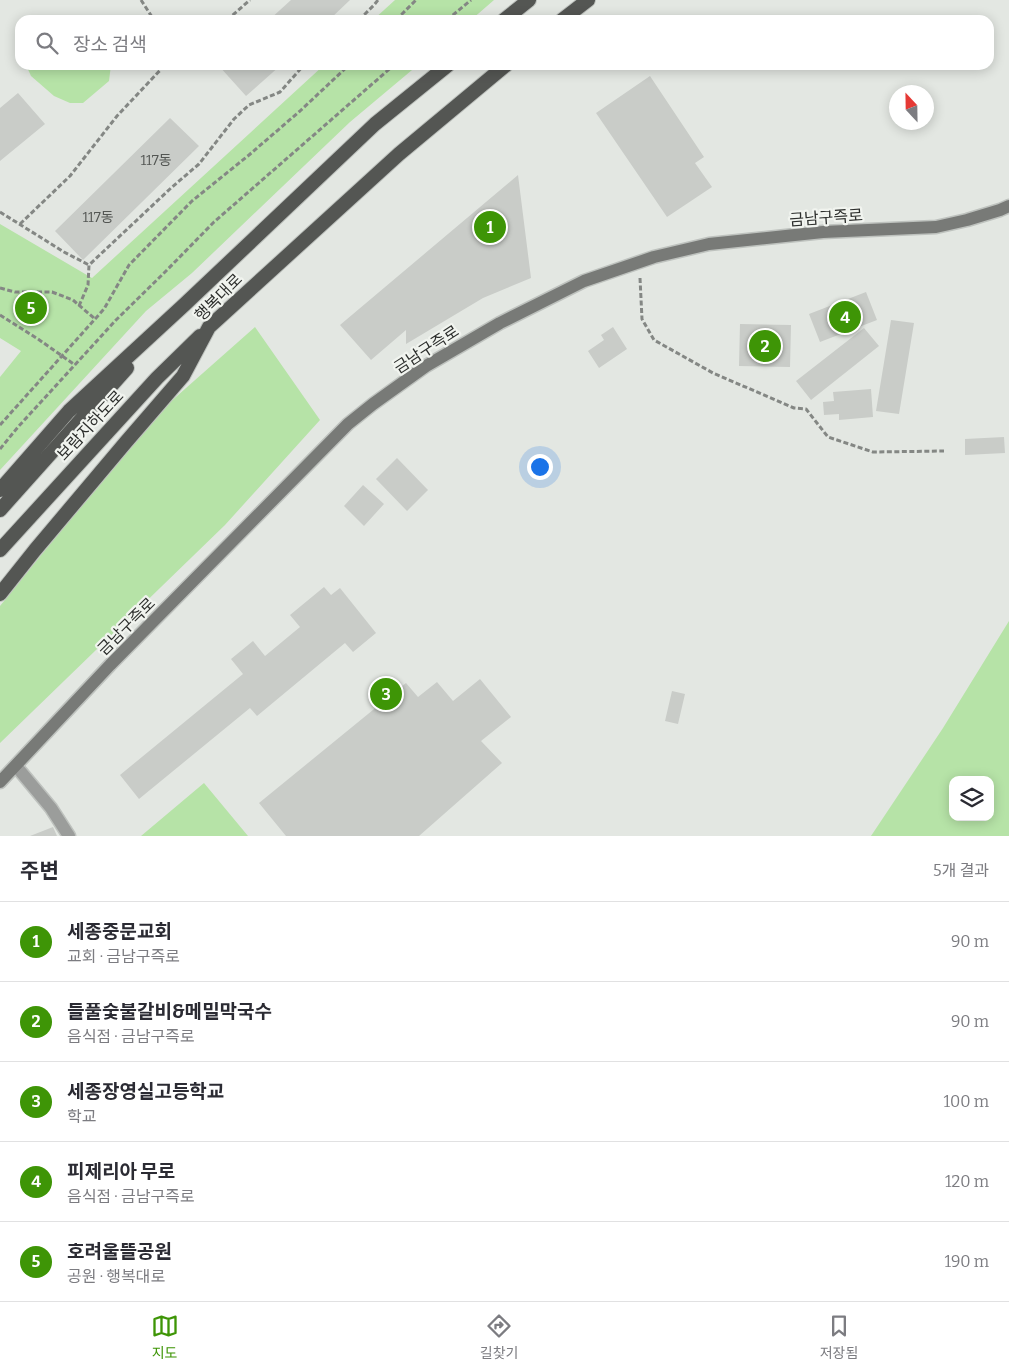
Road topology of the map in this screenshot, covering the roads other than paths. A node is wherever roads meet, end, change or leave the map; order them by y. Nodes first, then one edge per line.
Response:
1 (529, 0) edge
2 (588, 0) edge
3 (510, 15) edge
4 (568, 15) edge
5 (442, 70) edge
6 (500, 70) edge
7 (1009, 206) edge
8 (184, 305) junction
9 (209, 327) junction
10 (0, 490) edge
11 (0, 510) edge
12 (0, 550) edge
13 (0, 594) edge
14 (16, 766) junction
15 (0, 782) edge
16 (69, 836) edge

1 - 3 highway
2 - 4 highway
5 - 8 highway, 행복대로
6 - 9 highway, 행복대로
7 - 14 main road, 금남구즉로
8 - 10 highway, 행복대로
8 - 11 highway, 보람지하도로
9 - 12 highway, 보람지하도로
9 - 13 highway, 행복대로
14 - 15 main road, 금남구즉로
14 - 16 street

